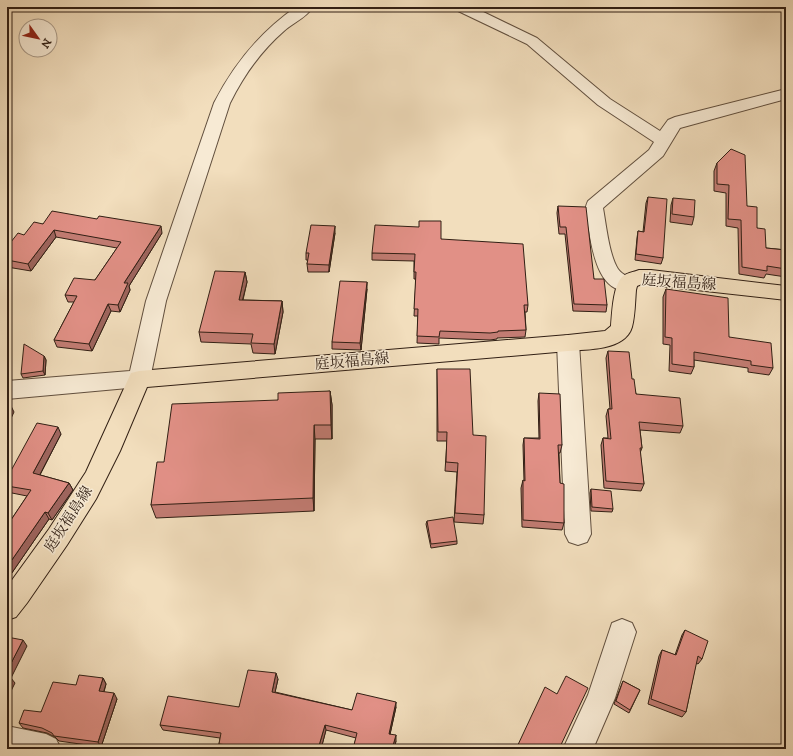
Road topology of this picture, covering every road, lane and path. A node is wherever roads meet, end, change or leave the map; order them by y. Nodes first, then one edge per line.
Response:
1 (306, 7) edge
2 (460, 7) edge
3 (786, 94) edge
4 (664, 141) junction
5 (628, 284) junction
6 (786, 293) edge
7 (568, 343) junction
8 (139, 379) junction
9 (7, 390) edge
10 (578, 534) dead end
11 (7, 608) edge
12 (622, 632) dead end
13 (7, 741) edge
14 (46, 749) edge
15 (578, 749) edge

1 - 8 street
2 - 4 street
3 - 4 street
4 - 5 street
5 - 6 main road, 庭坂福島線
5 - 7 main road, 庭坂福島線
7 - 8 main road, 庭坂福島線
7 - 10 street
8 - 9 street
8 - 11 main road, 庭坂福島線
12 - 15 street
13 - 14 street

